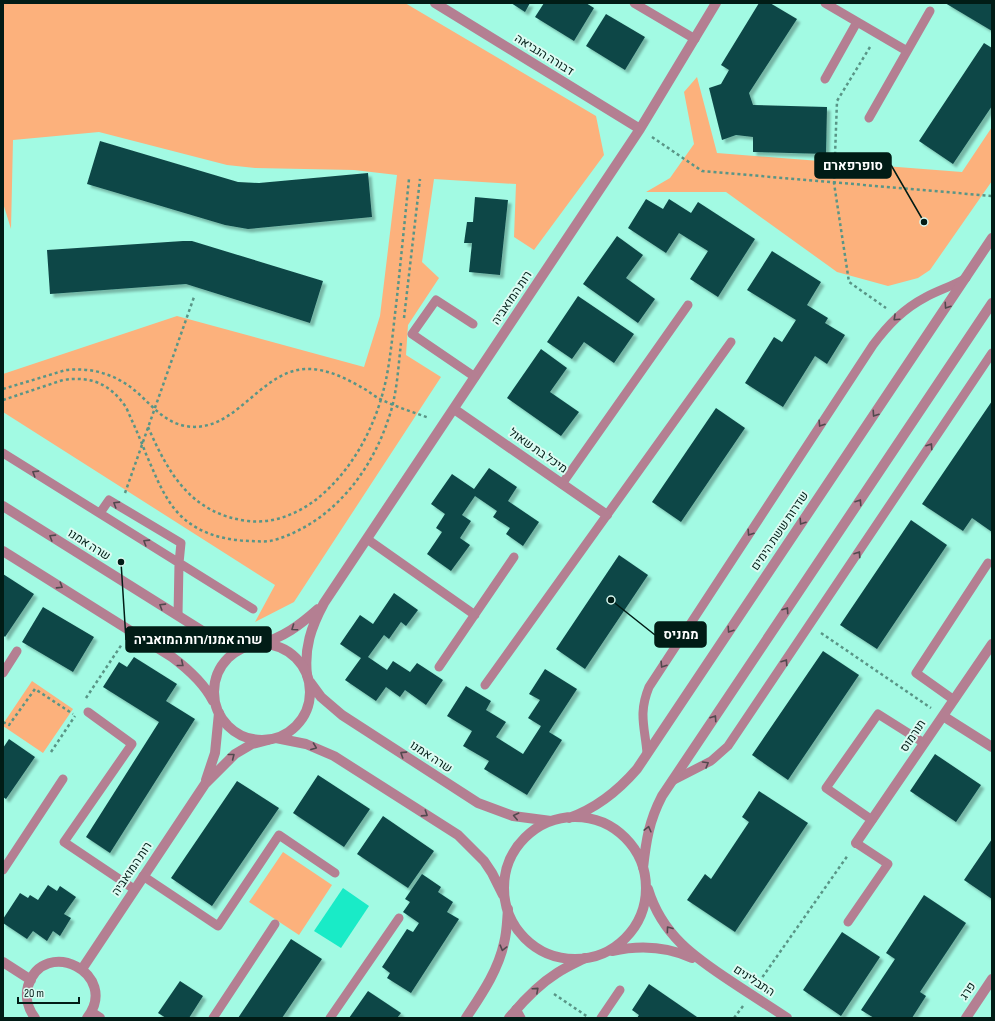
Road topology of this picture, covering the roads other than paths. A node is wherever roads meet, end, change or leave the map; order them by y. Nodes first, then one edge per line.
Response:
1 (435, 3) edge
2 (634, 3) edge
3 (716, 3) edge
4 (825, 3) edge
5 (930, 12) dead end
6 (857, 22) junction
7 (695, 39) junction
8 (907, 51) junction
9 (825, 79) dead end
10 (869, 118) dead end
11 (640, 129) junction
12 (992, 238) edge
13 (966, 278) junction
14 (992, 303) edge
15 (688, 305) dead end
16 (474, 324) dead end
17 (731, 342) dead end
18 (992, 353) edge
19 (475, 377) junction
20 (454, 409) junction
21 (3, 453) edge
22 (562, 484) junction
23 (3, 506) edge
24 (100, 513) junction
25 (607, 515) junction
26 (367, 539) junction
27 (3, 551) edge
28 (514, 557) dead end
29 (179, 563) junction
30 (988, 563) dead end
31 (324, 603) junction
32 (253, 609) dead end
33 (474, 615) junction
34 (178, 616) junction
35 (259, 644) junction
36 (992, 644) edge
37 (248, 646) junction
38 (17, 652) dead end
39 (439, 667) dead end
40 (3, 673) edge
41 (308, 678) junction
42 (485, 686) dead end
43 (954, 700) junction
44 (217, 710) junction
45 (88, 712) dead end
46 (943, 716) junction
47 (272, 739) junction
48 (924, 743) junction
49 (992, 747) edge
50 (647, 754) junction
51 (63, 779) dead end
52 (672, 781) junction
53 (205, 784) junction
54 (569, 818) junction
55 (872, 820) junction
56 (554, 821) junction
57 (856, 843) joint
58 (643, 868) junction
59 (3, 870) edge
60 (334, 873) dead end
61 (143, 876) junction
62 (646, 883) junction
63 (134, 889) junction
64 (505, 898) junction
65 (508, 909) junction
66 (399, 918) dead end
67 (848, 922) dead end
68 (275, 924) dead end
69 (607, 952) junction
70 (584, 958) junction
71 (3, 962) edge
72 (707, 965) junction
73 (82, 969) junction
74 (992, 979) edge
75 (31, 980) junction
76 (620, 990) dead end
77 (519, 1014) edge
78 (89, 1015) edge
79 (35, 1018) edge
80 (100, 1018) edge
81 (212, 1018) edge
82 (330, 1018) edge
83 (466, 1018) edge
84 (509, 1018) edge
85 (601, 1018) edge
86 (786, 1018) edge
87 (966, 1018) edge

1 - 11 street, דבורה הנביאה
2 - 7 lane
3 - 7 street, רות המואביה
4 - 6 lane
5 - 8 lane
6 - 8 lane
6 - 9 lane
7 - 11 street, רות המואביה
8 - 10 lane
11 - 19 street, רות המואביה
12 - 13 street, שדרות ששת הימים
13 -> 50 street, שדרות ששת הימים
13 -> 50 lane
52 -> 14 street
15 - 22 lane
16 - 19 lane
17 - 25 lane
52 -> 18 lane
19 - 20 street, רות המואביה
20 - 22 street, מיכל בת שאול
20 - 26 street, רות המואביה
24 -> 21 lane
22 - 25 street, מיכל בת שאול
34 -> 23 street, שרה אמנו
29 -> 24 lane
29 -> 24 lane
25 - 42 lane
26 - 31 street, רות המואביה
26 - 33 lane
27 -> 44 street
28 - 33 lane
29 - 32 lane
29 - 34 lane
30 - 43 lane
31 -> 35 street, רות המואביה
31 - 41 street, רות המואביה
33 - 39 lane
34 - 37 street, שרה אמנו
35 - 37 street
35 - 41 street
36 - 43 street, תורמוס
37 - 44 street
38 - 40 lane
41 - 47 street
56 -> 41 street, שרה אמנו
43 - 46 street, תורמוס
44 - 47 street
44 - 53 street, רות המואביה
45 - 63 lane
46 - 48 street, תורמוס
46 - 49 street
53 -> 47 street, רות המואביה
47 -> 64 street
48 - 55 street, תורמוס
48 - 55 lane
50 - 54 street, שדרות ששת הימים
51 - 59 lane
58 -> 52 street
53 - 61 street, רות המואביה
54 - 56 street
54 - 58 street
55 - 57 street, תורמוס
56 - 64 street
57 - 67 lane
58 - 62 street
60 - 61 lane
61 - 63 street, רות המואביה
62 - 69 street
72 -> 62 street, התבלינים
63 - 73 street, רות המואביה
64 - 65 street
65 - 70 street
65 -> 83 street
66 - 82 lane
68 - 81 lane
69 - 70 street
69 - 72 street, התבלינים
77 -> 70 street
71 - 75 street
72 - 86 street, התבלינים
73 - 75 street
73 - 78 street
74 - 87 street, פרג
75 - 79 street
76 - 85 lane
77 - 84 street
78 - 80 street

